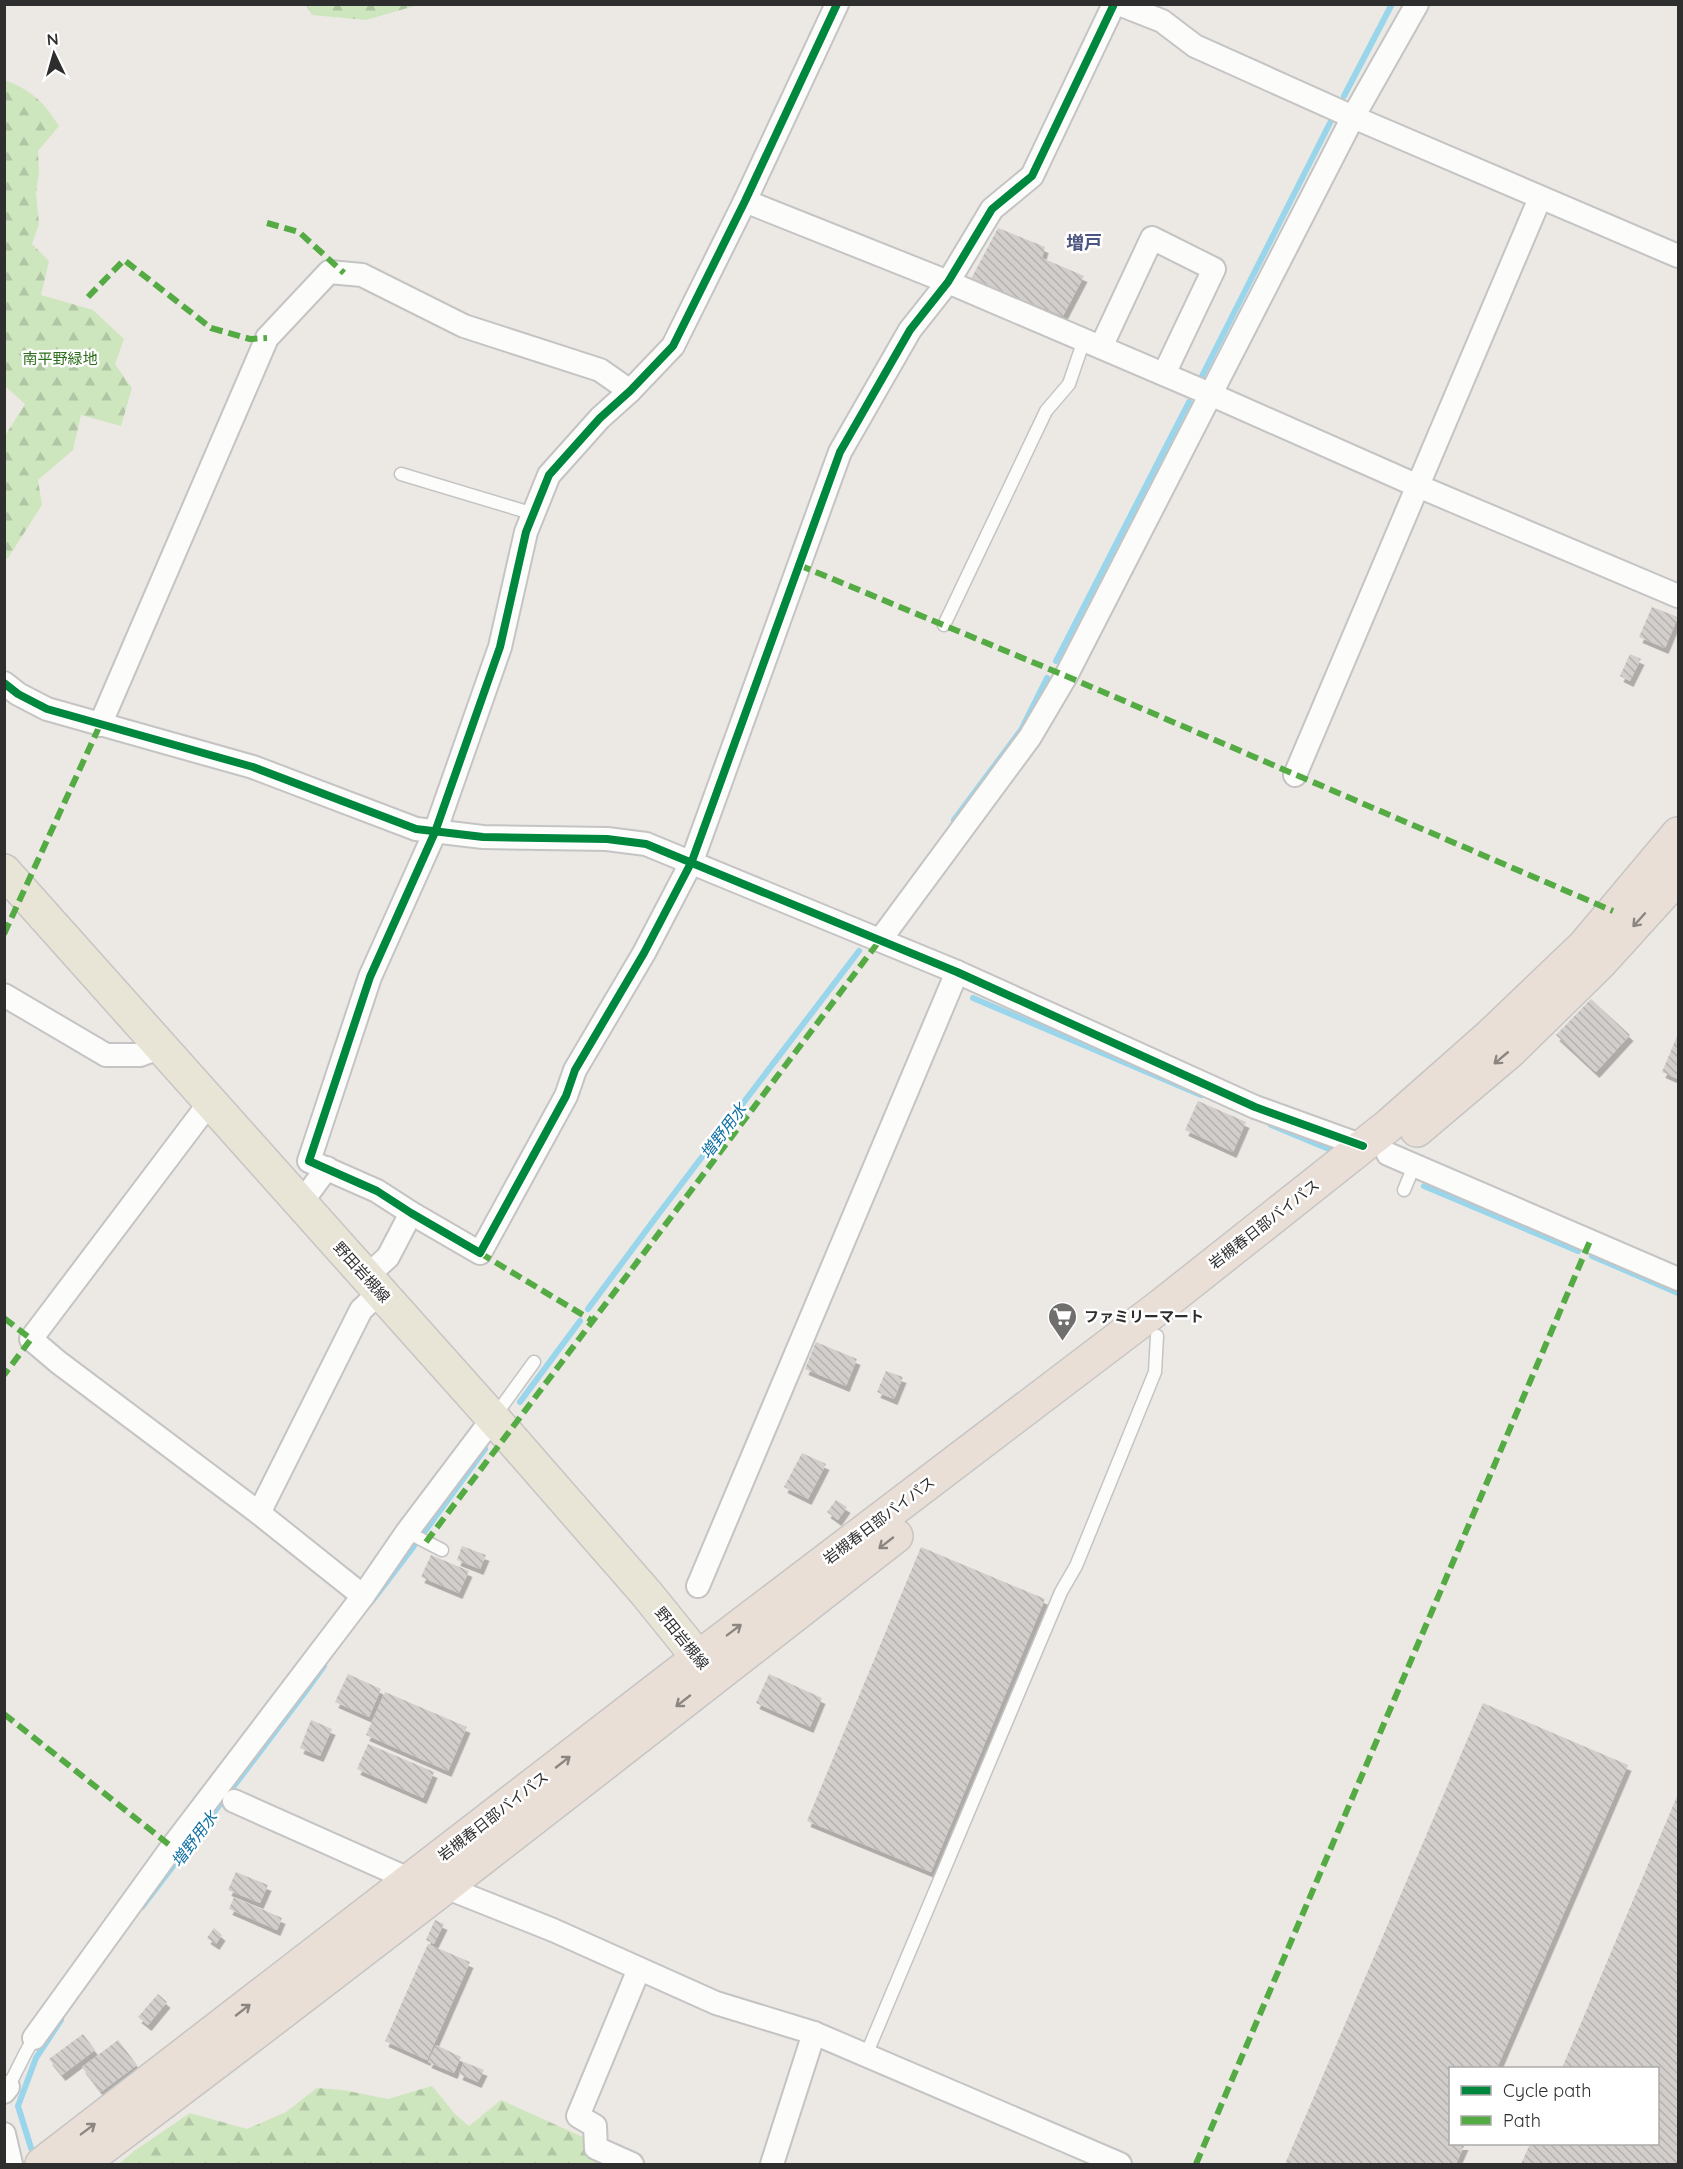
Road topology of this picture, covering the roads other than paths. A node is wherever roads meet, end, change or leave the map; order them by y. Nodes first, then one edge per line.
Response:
1 (837, 4) edge
2 (1114, 4) edge
3 (1119, 4) edge
4 (1417, 4) edge
5 (1353, 117) junction
6 (1540, 198) junction
7 (745, 201) junction
8 (1678, 255) edge
9 (948, 282) junction
10 (1093, 344) junction
11 (1164, 374) junction
12 (630, 391) junction
13 (1210, 394) junction
14 (401, 474) dead end
15 (1418, 486) junction
16 (534, 514) junction
17 (1678, 596) edge
18 (944, 625) dead end
19 (4, 683) edge
20 (100, 725) junction
21 (1295, 775) dead end
22 (435, 832) junction
23 (1678, 834) edge
24 (692, 861) junction
25 (4, 871) edge
26 (1678, 877) edge
27 (880, 940) junction
28 (957, 972) junction
29 (4, 995) edge
30 (161, 1047) junction
31 (210, 1102) junction
32 (1388, 1155) junction
33 (327, 1168) junction
34 (1404, 1190) dead end
35 (301, 1203) junction
36 (411, 1213) junction
37 (1678, 1279) edge
38 (373, 1284) junction
39 (1157, 1336) junction
40 (534, 1362) dead end
41 (493, 1418) junction
42 (259, 1513) junction
43 (406, 1532) junction
44 (442, 1550) dead end
45 (698, 1586) dead end
46 (363, 1596) junction
47 (707, 1667) junction
48 (234, 1801) dead end
49 (411, 1880) junction
50 (445, 1887) junction
51 (639, 1969) junction
52 (814, 2033) junction
53 (34, 2038) joint
54 (866, 2055) junction
55 (6, 2089) edge
56 (4, 2134) edge
57 (11, 2164) edge
58 (42, 2164) edge
59 (81, 2164) edge
60 (632, 2164) edge
61 (772, 2164) edge
62 (1120, 2164) edge

1 - 7 street
2 - 9 street
3 - 5 street
4 - 5 street
5 - 6 street
5 - 13 street
6 - 8 street
6 - 15 street
7 - 9 street
7 - 12 street
9 - 10 street
9 - 24 street
10 - 11 street
10 - 11 street
10 - 18 lane
11 - 13 street
12 - 16 street
12 - 20 street
13 - 15 street
13 - 27 street
14 - 16 lane
15 - 17 street
15 - 21 street
16 - 22 street
19 - 20 street
20 - 22 street
22 - 24 street
22 - 33 street
23 - 32 highway, 岩槻春日部バイパス
24 - 27 street
24 - 36 street
25 - 30 main road, 野田岩槻線
26 -> 32 highway, 岩槻春日部バイパス
27 - 28 street
28 - 32 street
28 - 45 street
29 - 30 street
30 - 31 main road, 野田岩槻線
31 - 35 main road, 野田岩槻線
31 - 42 street
32 - 34 lane
32 - 37 street
32 - 39 highway, 岩槻春日部バイパス
47 -> 32 highway, 岩槻春日部バイパス
33 - 35 street
33 - 36 street
35 - 38 main road, 野田岩槻線
36 - 38 street
38 - 41 main road, 野田岩槻線
38 - 42 street
39 -> 47 highway, 岩槻春日部バイパス
39 - 54 lane
40 - 41 lane
41 - 43 street
41 - 47 main road, 野田岩槻線
42 - 46 street
43 - 44 lane
43 - 46 street
46 - 53 street
49 -> 47 highway, 岩槻春日部バイパス
47 -> 50 highway, 岩槻春日部バイパス
48 - 49 street
49 - 50 street
58 -> 49 highway, 岩槻春日部バイパス
50 - 51 street
50 - 59 highway, 岩槻春日部バイパス
51 - 52 street
51 - 60 street
52 - 54 street
52 - 61 street
53 - 55 lane
54 - 62 street
56 - 57 street

